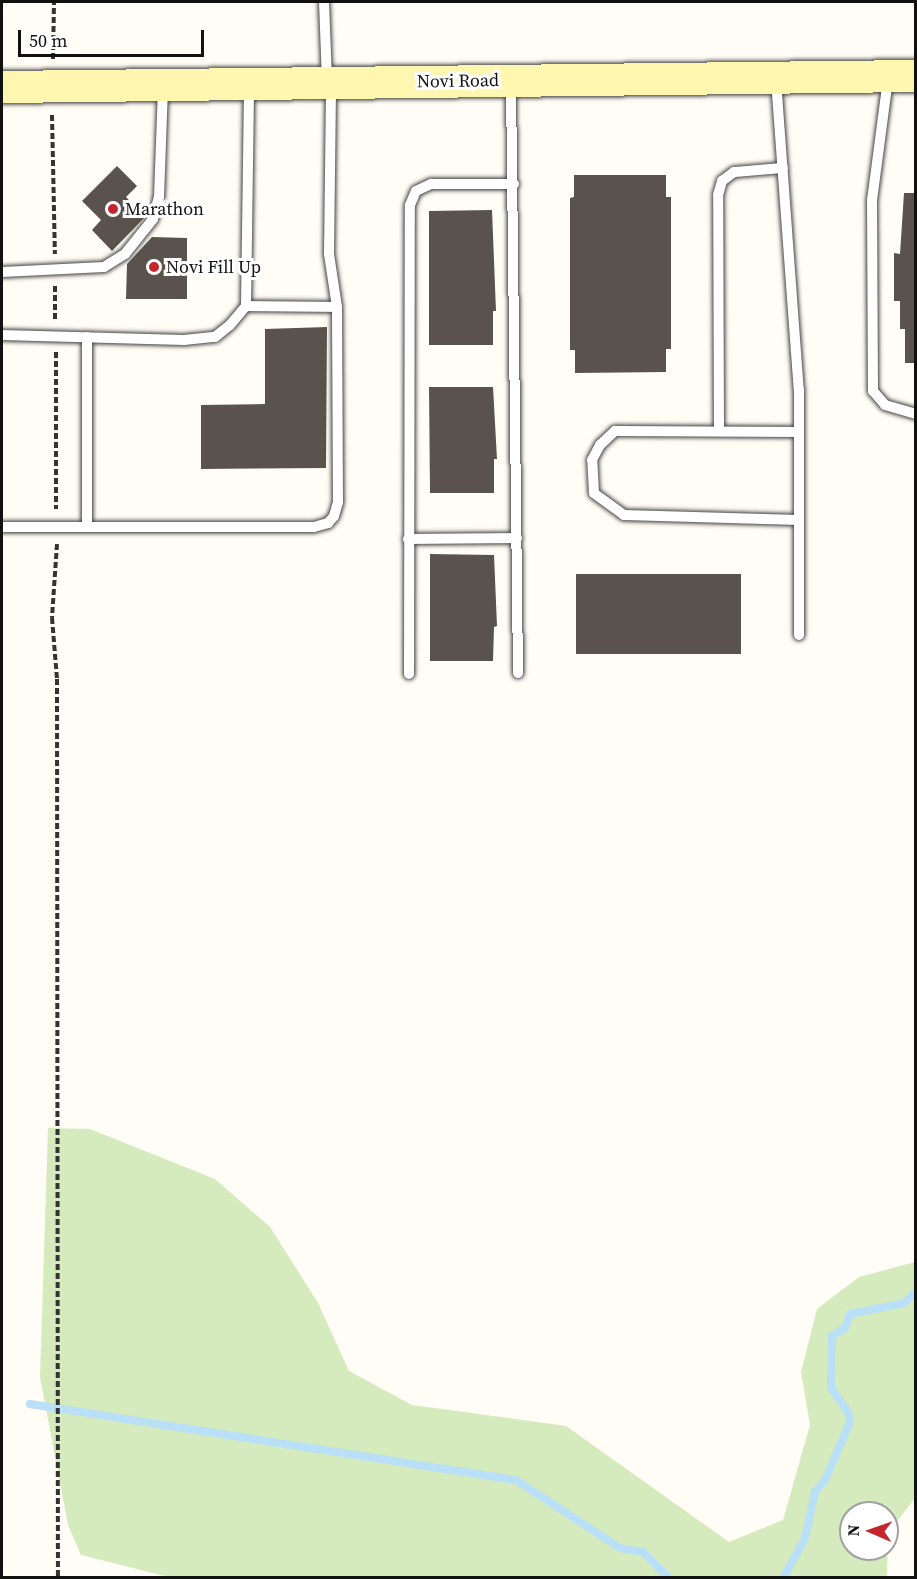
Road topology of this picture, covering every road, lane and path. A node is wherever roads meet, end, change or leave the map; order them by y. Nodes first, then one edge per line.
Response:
1 (54, 2) edge
2 (324, 2) edge
3 (54, 14) dead end
4 (902, 76) edge
5 (776, 77) junction
6 (511, 80) junction
7 (329, 83) junction
8 (250, 84) junction
9 (163, 85) junction
10 (2, 87) edge
11 (53, 141) dead end
12 (783, 168) junction
13 (514, 184) junction
14 (55, 270) junction
15 (2, 272) edge
16 (246, 306) junction
17 (337, 307) junction
18 (2, 335) edge
19 (56, 335) junction
20 (87, 337) junction
21 (915, 414) edge
22 (719, 432) junction
23 (800, 432) junction
24 (799, 520) junction
25 (2, 527) edge
26 (56, 527) junction
27 (87, 527) junction
28 (517, 538) junction
29 (408, 539) junction
30 (799, 634) dead end
31 (518, 673) dead end
32 (409, 674) dead end
33 (58, 1578) edge

1 - 3 path
2 - 7 lane
4 - 5 main road, Novi Road
4 - 21 lane
5 - 6 main road, Novi Road
5 - 12 lane
6 - 7 main road, Novi Road
6 - 13 lane
7 - 8 main road, Novi Road
7 - 17 lane
8 - 9 main road, Novi Road
8 - 16 lane
9 - 10 main road, Novi Road
9 - 14 lane
11 - 14 path
12 - 22 lane
12 - 23 lane
13 - 28 lane
13 - 29 lane
14 - 15 lane
14 - 19 path
16 - 17 lane
16 - 20 lane
17 - 27 lane
18 - 19 lane
19 - 20 lane
19 - 26 path
20 - 27 lane
22 - 23 lane
22 - 24 lane
23 - 24 lane
24 - 30 lane
25 - 26 lane
26 - 27 lane
26 - 33 path
28 - 29 lane
28 - 31 lane
29 - 32 lane

